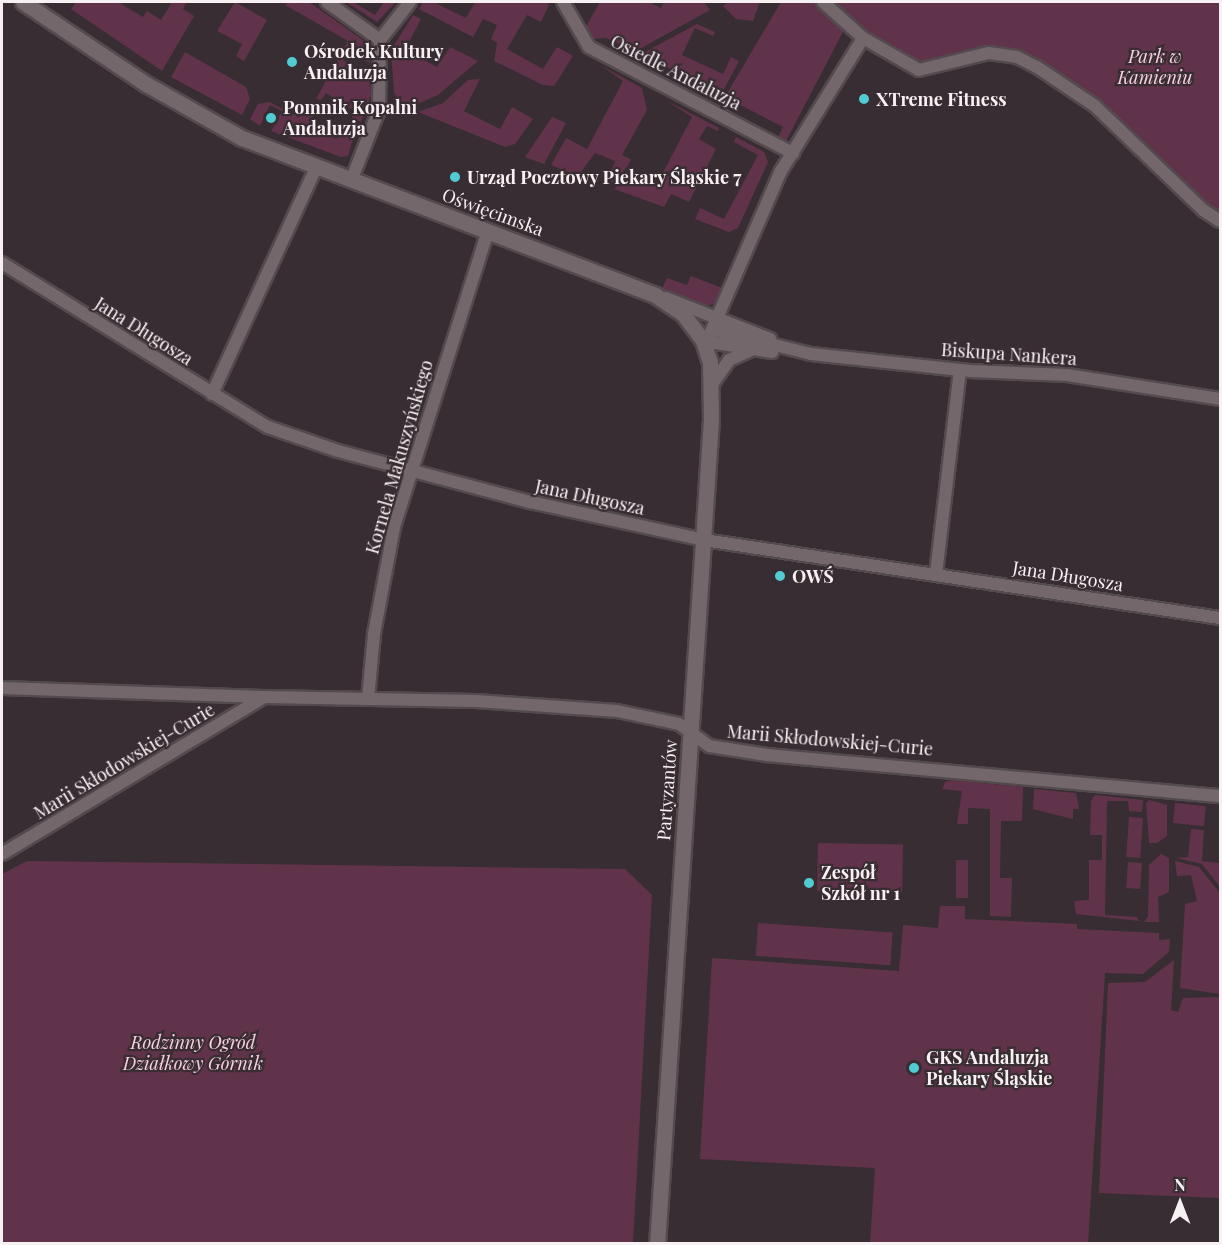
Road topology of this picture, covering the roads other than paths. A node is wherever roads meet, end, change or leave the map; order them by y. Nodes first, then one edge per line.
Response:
1 (23, 2) edge
2 (327, 2) edge
3 (410, 2) edge
4 (563, 2) edge
5 (822, 2) edge
6 (863, 38) junction
7 (380, 40) junction
8 (794, 153) junction
9 (316, 168) junction
10 (351, 181) junction
11 (1221, 221) edge
12 (488, 231) junction
13 (2, 263) edge
14 (655, 295) junction
15 (720, 317) junction
16 (708, 336) junction
17 (750, 350) junction
18 (790, 350) junction
19 (960, 370) junction
20 (711, 386) junction
21 (212, 394) junction
22 (1221, 399) edge
23 (411, 470) junction
24 (704, 540) junction
25 (936, 574) junction
26 (1221, 618) edge
27 (2, 688) edge
28 (264, 697) junction
29 (368, 699) junction
30 (691, 733) junction
31 (1221, 796) edge
32 (2, 854) edge
33 (657, 1244) edge

1 - 9 street, Oświęcimska
2 - 7 street
3 - 7 street
4 - 8 street, Osiedle Andaluzja
5 - 6 street
6 - 8 street
6 - 11 street
7 - 10 street
8 - 15 street
9 - 10 street, Oświęcimska
9 - 21 street
10 - 12 street, Oświęcimska
12 - 14 street, Oświęcimska
12 - 23 street, Kornela Makuszyńskiego
13 - 21 street, Jana Długosza
14 - 15 street, Oświęcimska
14 - 16 street, Oświęcimska
15 - 16 street
15 - 18 street, Biskupa Nankera
16 - 17 street, Biskupa Nankera
16 - 18 street, Biskupa Nankera
16 - 20 street, Partyzantów
17 - 18 street, Biskupa Nankera
17 - 20 street
18 - 19 street, Biskupa Nankera
19 - 22 street, Biskupa Nankera
19 - 25 street
20 - 24 street, Partyzantów
21 - 23 street, Jana Długosza
23 - 24 street, Jana Długosza
23 - 29 street, Kornela Makuszyńskiego
24 - 25 street, Jana Długosza
24 - 30 street, Partyzantów
25 - 26 street, Jana Długosza
27 - 28 street, Marii Skłodowskiej-Curie
28 - 29 street, Marii Skłodowskiej-Curie
28 - 32 street, Marii Skłodowskiej-Curie
29 - 30 street, Marii Skłodowskiej-Curie
30 - 31 street, Marii Skłodowskiej-Curie
30 - 33 street, Partyzantów

